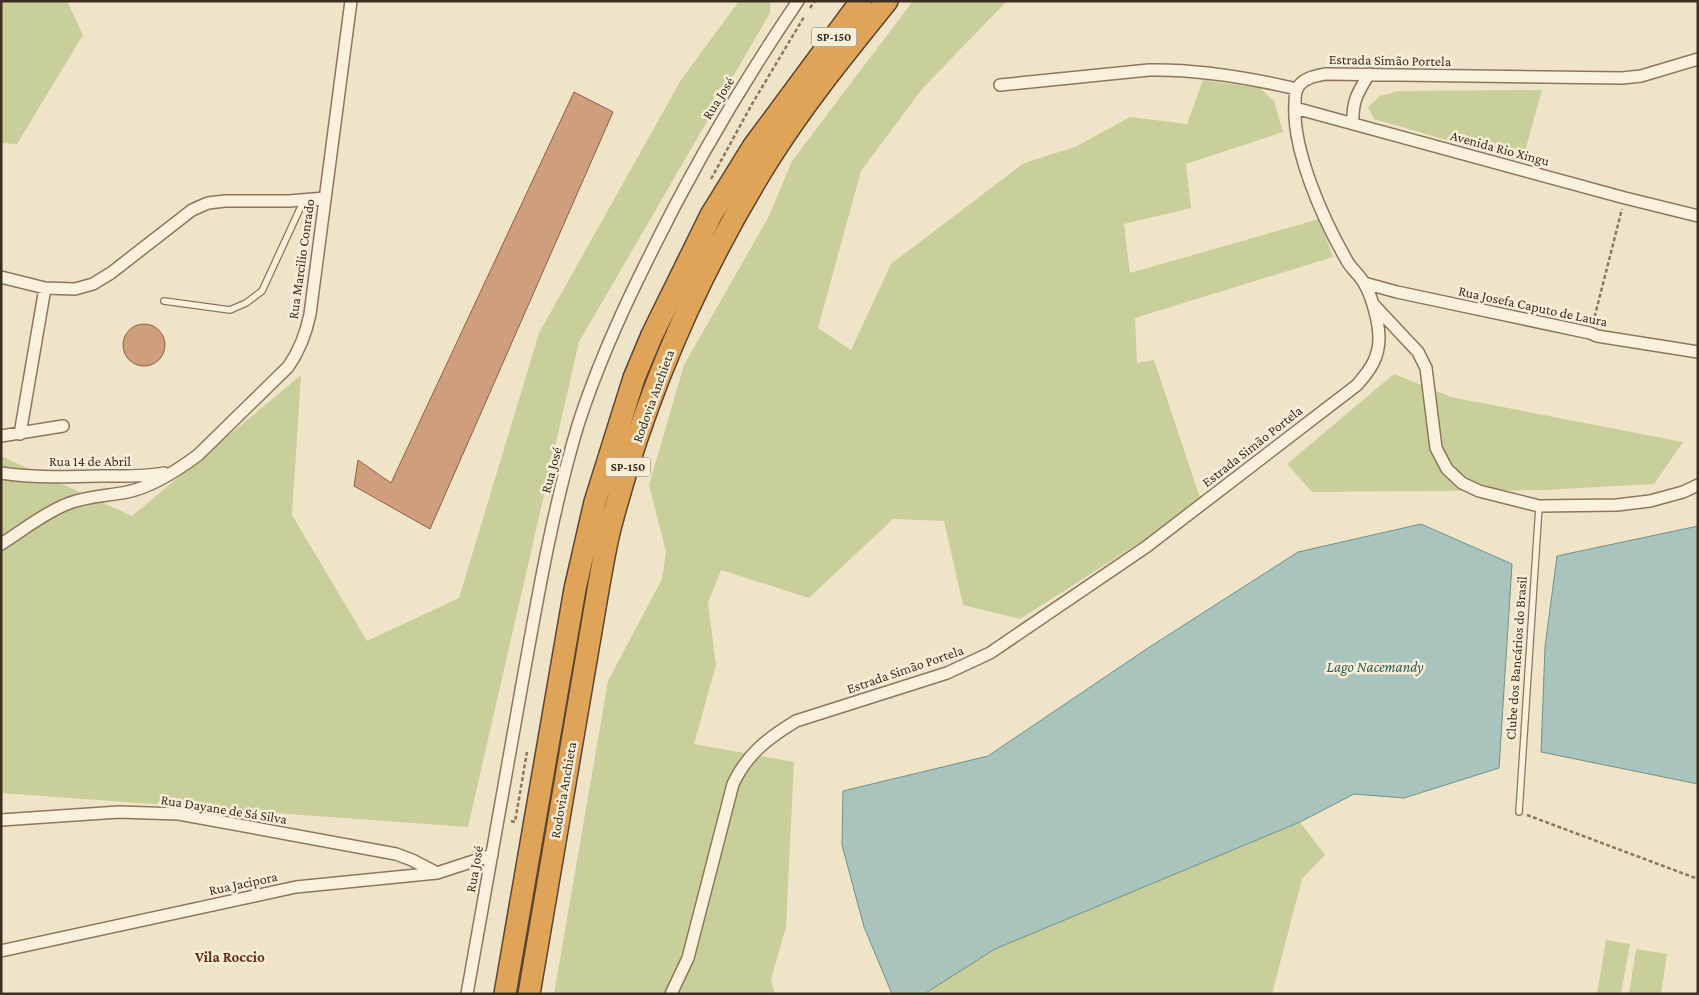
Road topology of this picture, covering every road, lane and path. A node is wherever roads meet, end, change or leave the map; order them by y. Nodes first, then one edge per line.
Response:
1 (351, 1) edge
2 (798, 1) edge
3 (861, 1) edge
4 (887, 1) edge
5 (1698, 59) edge
6 (1369, 74) junction
7 (1000, 85) dead end
8 (1297, 88) junction
9 (1295, 108) junction
10 (1353, 123) junction
11 (325, 198) junction
12 (1625, 198) junction
13 (304, 200) junction
14 (1698, 216) edge
15 (1, 277) edge
16 (1364, 283) junction
17 (46, 288) junction
18 (164, 301) dead end
19 (1372, 303) junction
20 (1590, 333) junction
21 (1698, 352) edge
22 (63, 426) dead end
23 (20, 434) junction
24 (1, 436) edge
25 (178, 469) junction
26 (1, 473) edge
27 (1698, 485) edge
28 (1539, 506) junction
29 (1, 544) edge
30 (1519, 812) joint
31 (1, 820) edge
32 (492, 855) junction
33 (437, 873) junction
34 (1698, 879) edge
35 (1, 951) edge
36 (467, 994) edge
37 (505, 994) edge
38 (529, 994) edge
39 (671, 994) edge

1 - 11 street, Rua Marcilio Conrado
2 - 32 street, Rua José
3 - 37 highway, Rodovia Anchieta / SP-150
4 - 38 highway, Rodovia Anchieta / SP-150
5 - 6 street, Estrada Simão Portela
6 - 8 street, Estrada Simão Portela
6 - 10 street
7 - 8 street
8 - 9 street, Estrada Simão Portela
9 - 10 street, Avenida Rio Xingu
9 - 16 street, Estrada Simão Portela
10 - 12 street, Avenida Rio Xingu
11 - 13 street
11 - 25 street, Rua Marcilio Conrado
12 - 14 street, Avenida Rio Xingu
12 - 20 path
13 - 17 street
13 - 18 lane
15 - 17 street
16 - 19 street, Estrada Simão Portela
16 - 20 street, Rua Josefa Caputo de Laura
17 - 23 street
19 - 28 street
19 - 39 street, Estrada Simão Portela
20 - 21 street, Rua Josefa Caputo de Laura
22 - 23 street
23 - 24 street
25 - 26 street, Rua 14 de Abril
25 - 29 street
27 - 28 street
28 - 30 lane, Clube dos Bancários do Brasil
30 - 34 path
31 - 33 street, Rua Dayane de Sá Silva
32 - 33 street, Rua Jacipora
32 - 36 street, Rua José
33 - 35 street, Rua Jacipora

